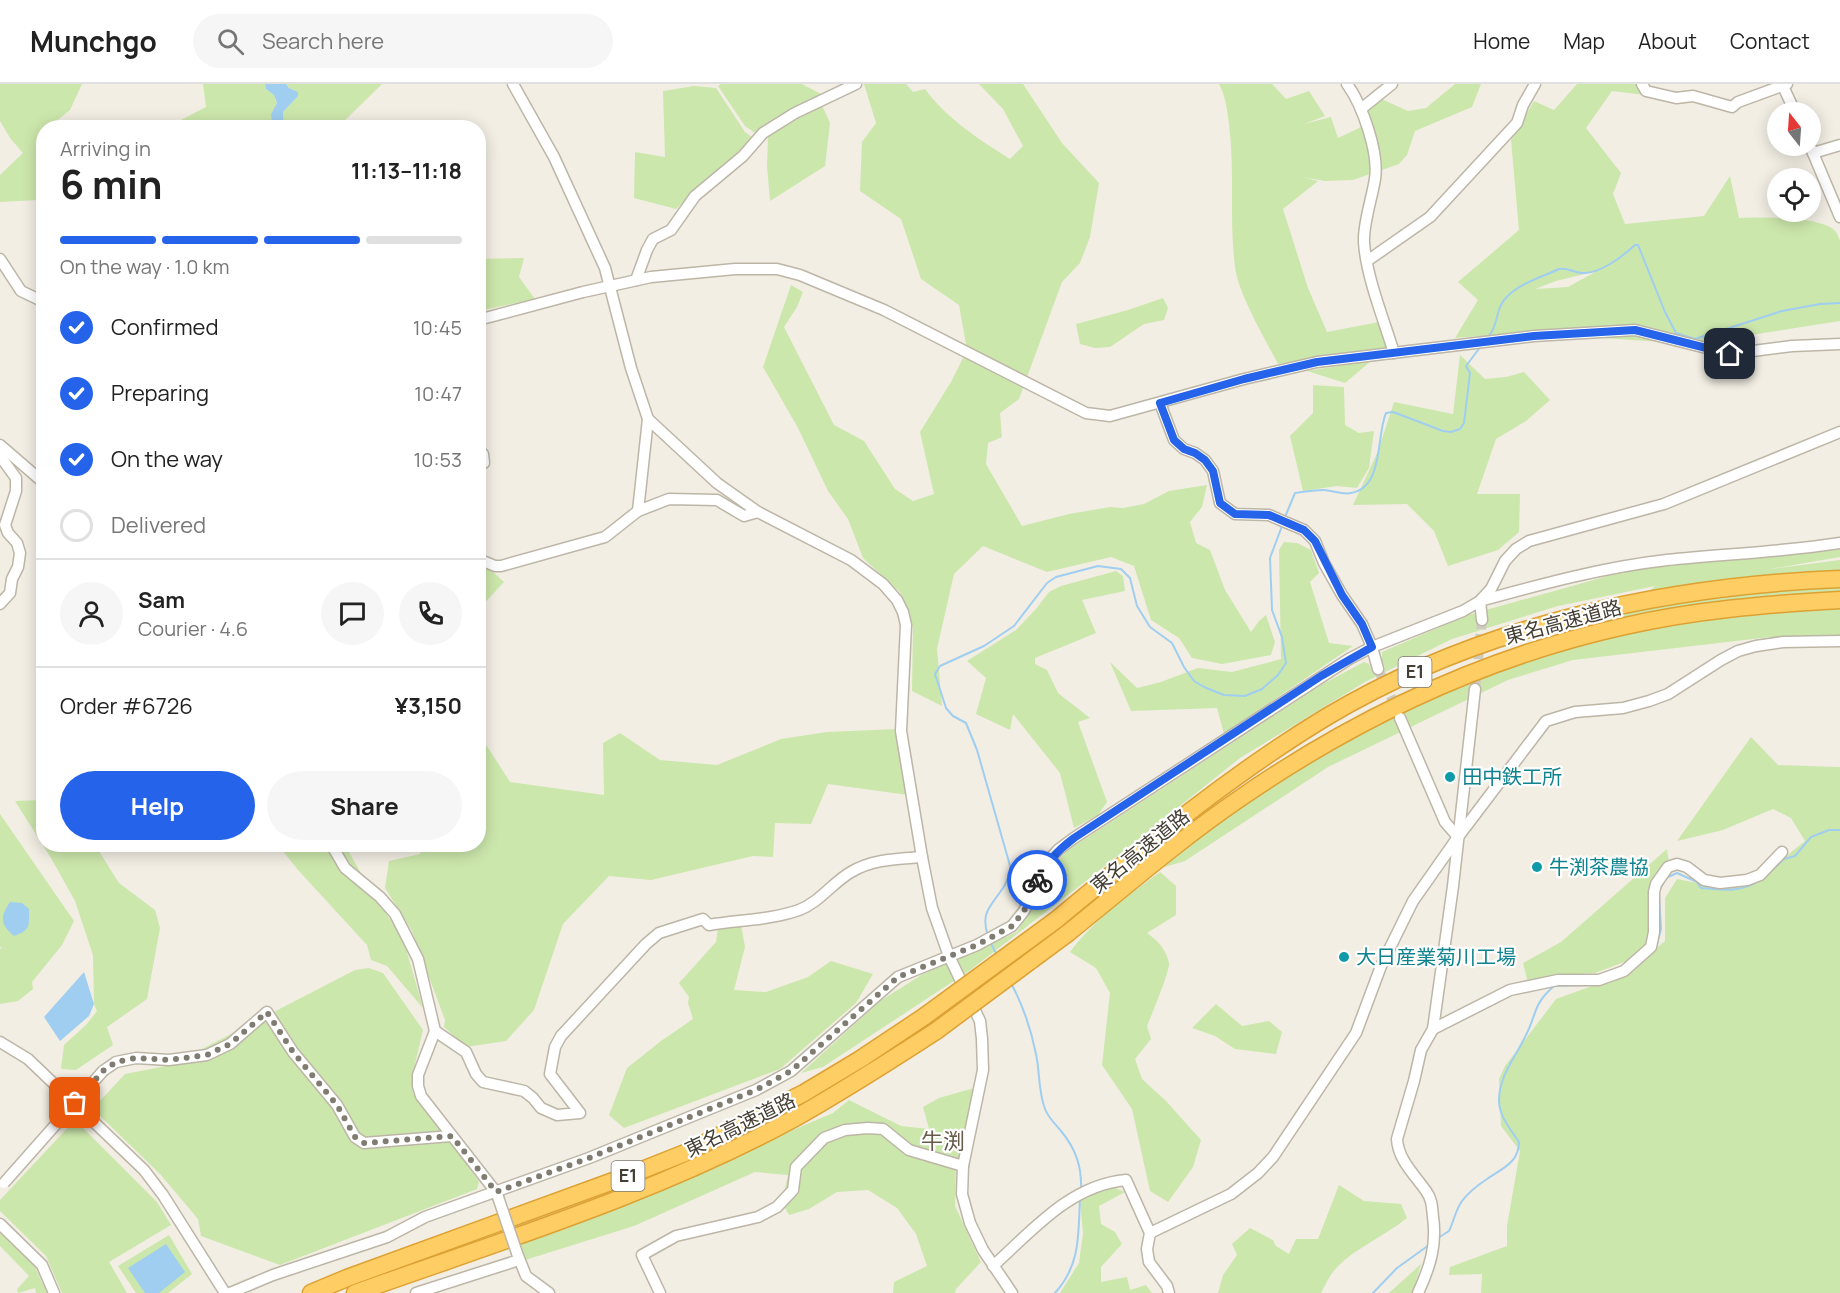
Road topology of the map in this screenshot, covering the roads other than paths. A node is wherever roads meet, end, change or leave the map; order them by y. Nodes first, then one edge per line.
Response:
1 (513, 84) edge
2 (856, 84) edge
3 (1347, 84) edge
4 (1392, 84) edge
5 (1535, 84) edge
6 (1642, 84) edge
7 (1784, 84) edge
8 (1791, 102) edge
9 (1361, 109) junction
10 (1840, 145) edge
11 (1821, 148) edge
12 (1814, 156) edge
13 (1840, 216) edge
14 (0, 259) edge
15 (1367, 261) junction
16 (636, 280) junction
17 (611, 286) junction
18 (36, 299) edge
19 (486, 318) edge
20 (1840, 344) edge
21 (1394, 353) junction
22 (1160, 403) junction
23 (648, 419) junction
24 (1840, 432) edge
25 (0, 445) edge
26 (0, 456) edge
27 (36, 476) edge
28 (638, 511) junction
29 (758, 512) junction
30 (1840, 543) edge
31 (486, 562) edge
32 (1840, 579) edge
33 (1840, 600) edge
34 (1480, 601) junction
35 (0, 604) edge
36 (1482, 620) tunnel mouth
37 (1840, 641) edge
38 (1372, 647) junction
39 (1378, 669) tunnel mouth
40 (1475, 689) tunnel mouth
41 (1400, 718) tunnel mouth
42 (1458, 837) junction
43 (336, 852) edge
44 (1782, 852) dead end
45 (922, 857) junction
46 (949, 956) junction
47 (1433, 1029) junction
48 (435, 1031) junction
49 (0, 1042) edge
50 (452, 1136) junction
51 (963, 1166) junction
52 (2, 1185) edge
53 (497, 1195) junction
54 (0, 1224) edge
55 (1150, 1233) junction
56 (518, 1256) junction
57 (993, 1266) junction
58 (54, 1293) edge
59 (225, 1293) edge
60 (230, 1293) edge
61 (311, 1293) edge
62 (355, 1293) edge
63 (416, 1293) edge
64 (549, 1293) edge
65 (660, 1293) edge
66 (1012, 1293) edge
67 (1169, 1293) edge
68 (1418, 1293) edge

1 - 17 street
2 - 16 street
3 - 9 street
4 - 9 street
5 - 15 street
6 - 7 street
7 - 8 street
9 - 15 street
10 - 11 street
12 - 13 street
14 - 18 street
15 - 21 street
16 - 17 street
16 - 22 street
17 - 19 street
17 - 23 street
20 - 21 street
21 - 22 street
22 - 38 street
23 - 28 street
23 - 29 street
24 - 34 street
25 - 27 street
26 - 35 street
28 - 29 street
28 - 31 street
29 - 45 street
30 - 34 street
32 - 61 highway, 東名高速道路 / E1, bridge
33 - 62 highway, 東名高速道路 / E1, bridge
34 - 36 street
34 - 38 street
37 - 42 street
38 - 39 street
38 - 46 street
40 - 42 street
41 - 42 street
42 - 47 street
42 - 55 street
43 - 48 street
44 - 47 street
45 - 46 street
45 - 48 street
46 - 51 street
46 - 53 street
47 - 68 street
48 - 50 street
49 - 59 street
50 - 52 street, bridge
50 - 53 street
51 - 57 street
51 - 65 street
53 - 56 street, bridge
53 - 60 street
54 - 58 street
55 - 57 street
55 - 67 street
56 - 63 street
56 - 64 street
57 - 66 street

